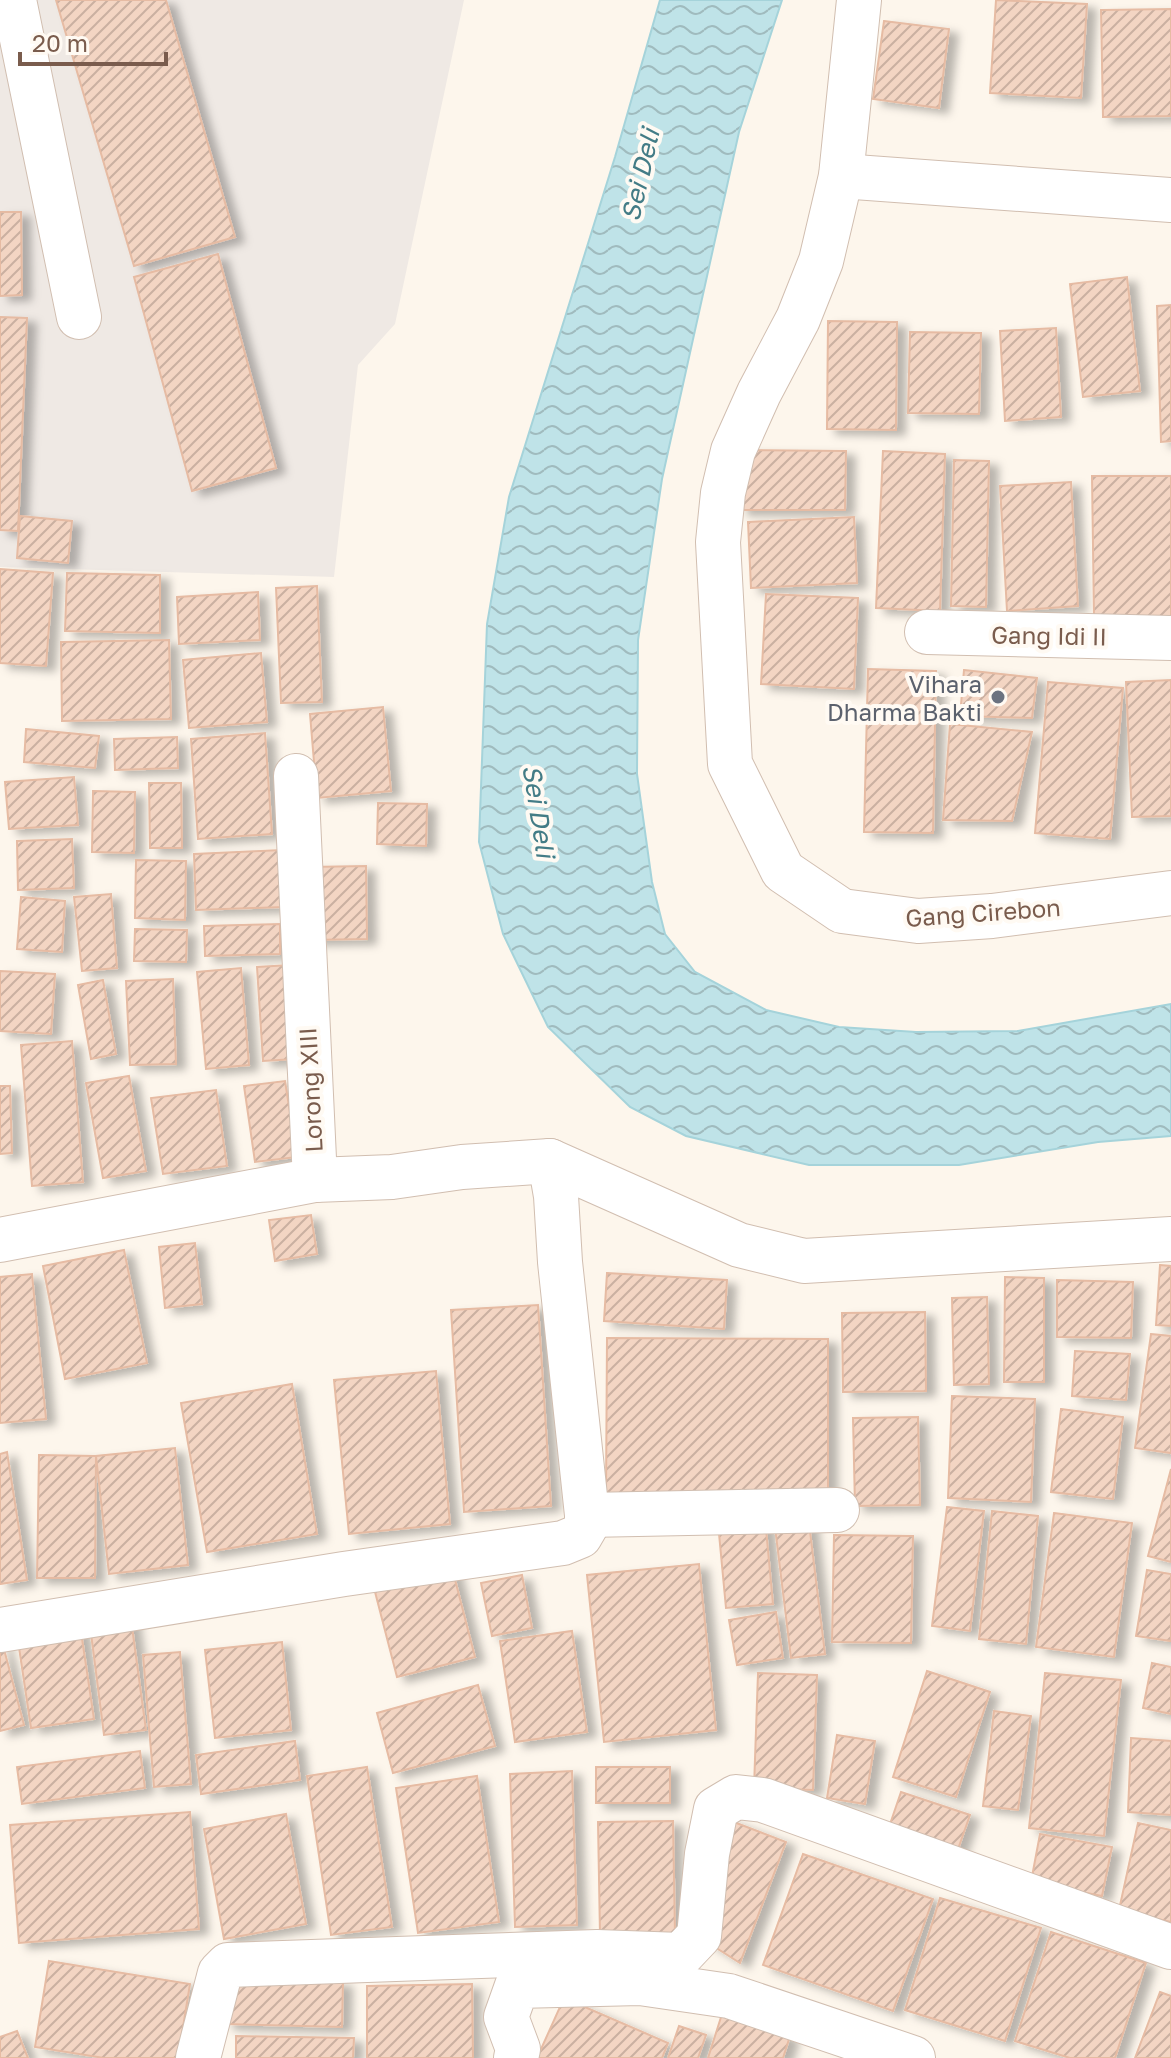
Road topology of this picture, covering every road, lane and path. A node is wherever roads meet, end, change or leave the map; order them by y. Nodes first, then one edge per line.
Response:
1 (14, 0) edge
2 (859, 0) edge
3 (841, 176) junction
4 (1171, 200) edge
5 (79, 317) dead end
6 (927, 632) dead end
7 (1171, 638) edge
8 (296, 776) dead end
9 (1171, 893) edge
10 (550, 1161) junction
11 (315, 1180) junction
12 (1171, 1239) edge
13 (0, 1240) edge
14 (837, 1510) dead end
15 (587, 1515) junction
16 (0, 1630) edge
17 (1171, 1947) edge
18 (198, 2058) edge
19 (516, 2058) edge
20 (913, 2058) edge

1 - 5 street
2 - 3 street
3 - 4 street
3 - 9 street, Gang Cirebon
6 - 7 street, Gang Idi II
8 - 11 street, Lorong XIII
10 - 11 street
10 - 12 street
10 - 15 street
11 - 13 street, Lorong XIII
14 - 15 street
15 - 16 street
17 - 18 street
19 - 20 street

